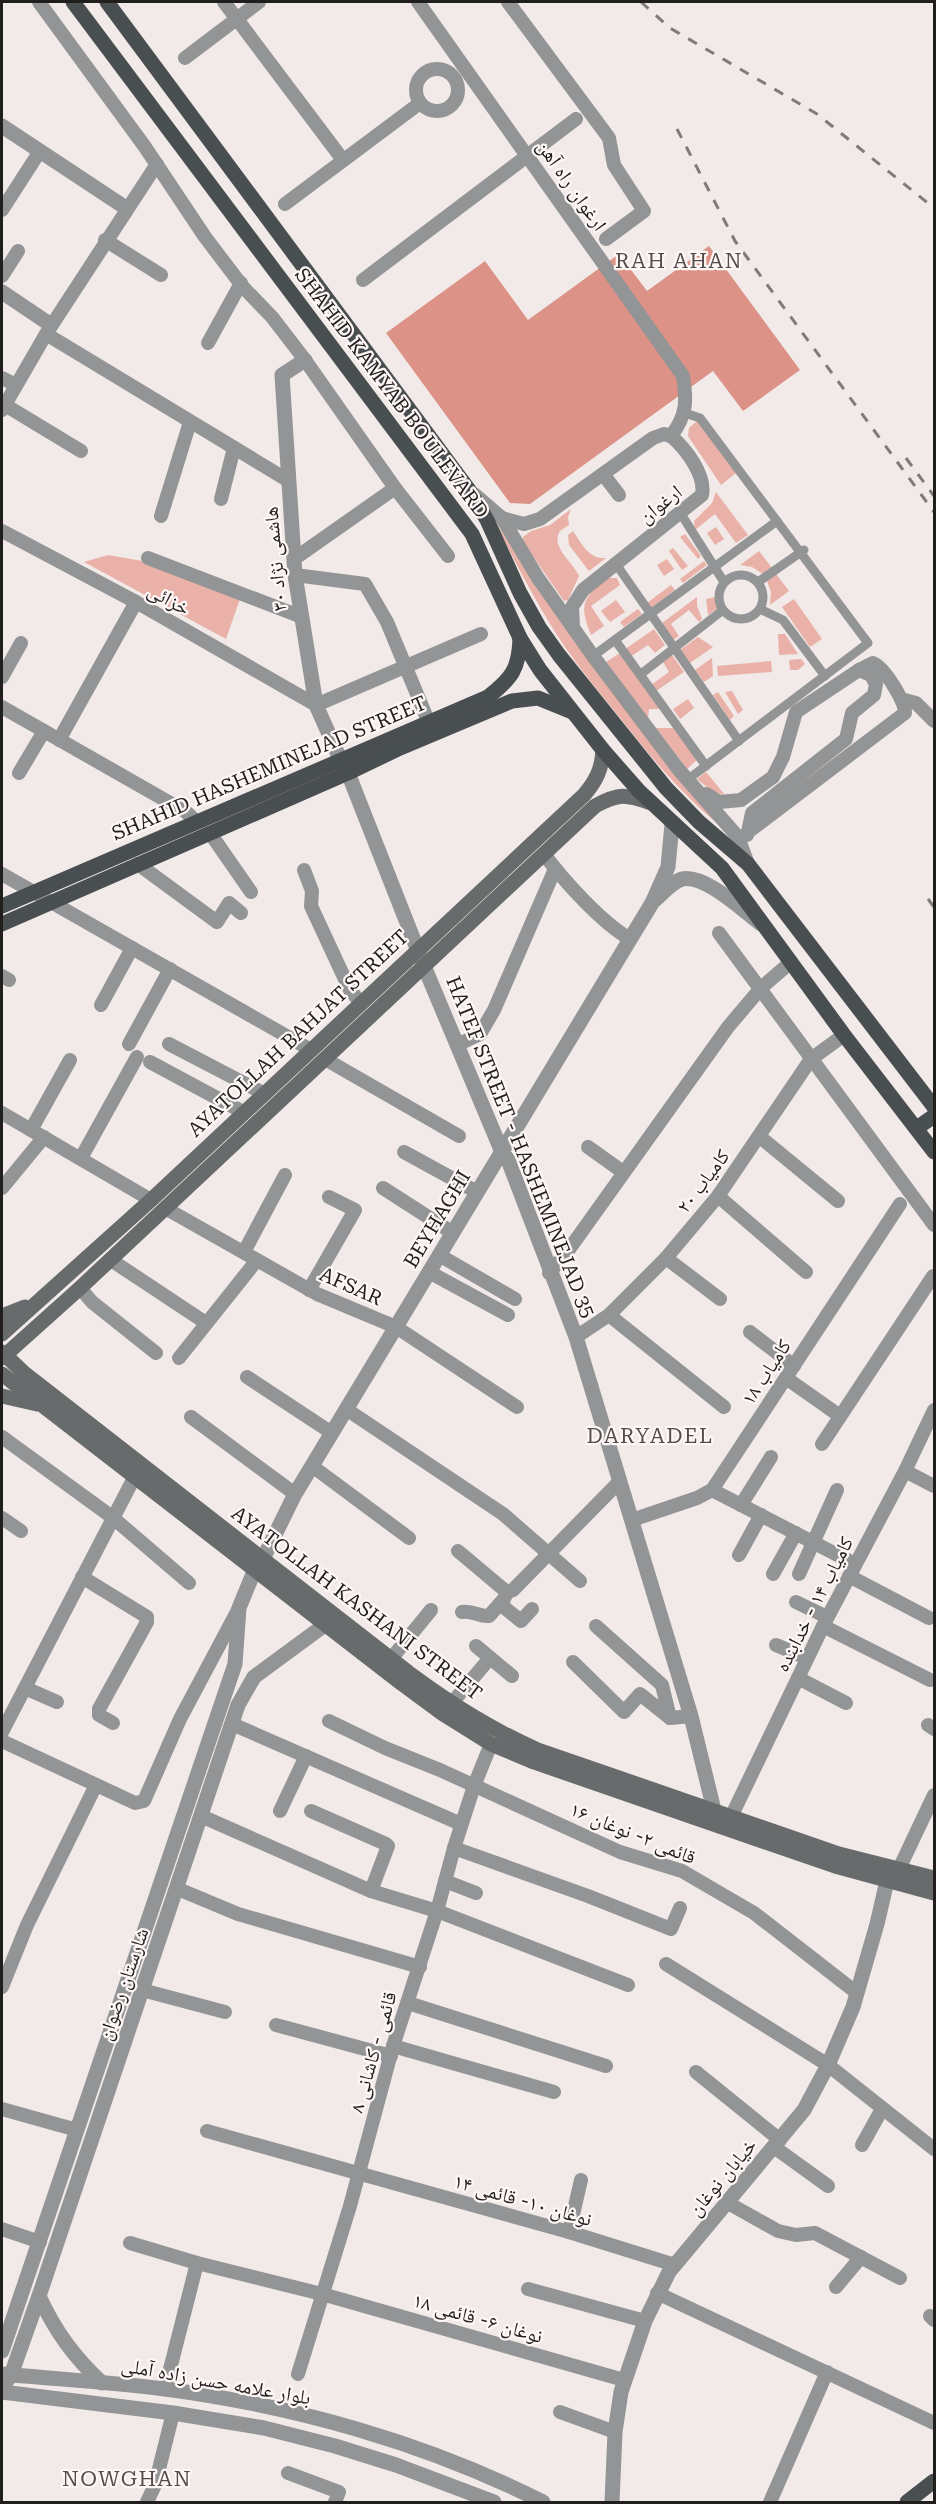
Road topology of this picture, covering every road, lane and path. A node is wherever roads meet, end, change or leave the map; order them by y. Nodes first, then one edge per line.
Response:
1 (39, 2) edge
2 (73, 2) edge
3 (107, 2) edge
4 (224, 2) edge
5 (259, 2) edge
6 (417, 2) edge
7 (508, 2) edge
8 (237, 18) junction
9 (185, 58) dead end
10 (460, 74) junction
11 (420, 103) junction
12 (576, 119) dead end
13 (2, 126) edge
14 (40, 151) junction
15 (527, 156) junction
16 (343, 160) junction
17 (156, 164) junction
18 (285, 204) dead end
19 (126, 208) junction
20 (2, 210) edge
21 (606, 239) dead end
22 (105, 240) junction
23 (18, 251) dead end
24 (161, 275) dead end
25 (2, 276) edge
26 (363, 280) dead end
27 (240, 284) junction
28 (2, 292) edge
29 (48, 330) junction
30 (208, 343) dead end
31 (305, 360) junction
32 (2, 378) edge
33 (16, 385) junction
34 (3, 407) edge
35 (685, 413) junction
36 (190, 422) junction
37 (671, 436) junction
38 (234, 448) junction
39 (81, 451) dead end
40 (603, 474) junction
41 (289, 481) junction
42 (395, 488) junction
43 (469, 490) junction
44 (619, 495) dead end
45 (221, 499) dead end
46 (681, 514) junction
47 (161, 516) dead end
48 (502, 518) junction
49 (777, 521) junction
50 (2, 531) edge
51 (802, 552) junction
52 (448, 556) dead end
53 (148, 558) dead end
54 (616, 564) junction
55 (295, 567) junction
56 (714, 567) junction
57 (724, 582) junction
58 (758, 582) junction
59 (135, 602) junction
60 (760, 609) junction
61 (723, 610) junction
62 (650, 614) junction
63 (302, 617) junction
64 (573, 626) junction
65 (481, 634) dead end
66 (520, 638) junction
67 (615, 640) junction
68 (21, 643) dead end
69 (673, 649) junction
70 (593, 656) junction
71 (405, 667) junction
72 (859, 670) junction
73 (641, 674) junction
74 (825, 676) junction
75 (2, 677) edge
76 (502, 686) junction
77 (901, 699) junction
78 (512, 701) junction
79 (316, 705) junction
80 (2, 707) edge
81 (572, 712) junction
82 (934, 721) edge
83 (429, 723) junction
84 (44, 731) junction
85 (59, 740) junction
86 (739, 741) junction
87 (603, 750) junction
88 (706, 766) junction
89 (344, 767) junction
90 (19, 773) dead end
91 (691, 784) junction
92 (651, 803) junction
93 (197, 822) junction
94 (672, 824) junction
95 (748, 832) junction
96 (210, 833) junction
97 (544, 854) junction
98 (138, 864) junction
99 (748, 864) junction
100 (555, 869) junction
101 (304, 870) dead end
102 (2, 874) edge
103 (35, 892) junction
104 (251, 892) dead end
105 (52, 902) junction
106 (652, 903) junction
107 (2, 906) edge
108 (241, 913) dead end
109 (2, 924) edge
110 (769, 929) junction
111 (719, 933) dead end
112 (630, 939) junction
113 (132, 948) junction
114 (418, 950) junction
115 (791, 962) junction
116 (424, 966) junction
117 (170, 969) junction
118 (760, 988) junction
119 (361, 1003) junction
120 (101, 1005) dead end
121 (844, 1035) junction
122 (129, 1044) dead end
123 (169, 1044) dead end
124 (457, 1045) junction
125 (311, 1050) junction
126 (325, 1059) junction
127 (811, 1059) junction
128 (70, 1060) dead end
129 (263, 1094) junction
130 (934, 1107) edge
131 (243, 1112) junction
132 (2, 1113) edge
133 (934, 1116) edge
134 (917, 1128) junction
135 (31, 1130) junction
136 (459, 1136) dead end
137 (44, 1137) junction
138 (760, 1137) junction
139 (588, 1147) dead end
140 (404, 1152) dead end
141 (502, 1152) junction
142 (934, 1152) edge
143 (81, 1158) junction
144 (623, 1172) junction
145 (285, 1175) dead end
146 (2, 1188) edge
147 (383, 1188) dead end
148 (477, 1192) junction
149 (718, 1196) junction
150 (329, 1197) dead end
151 (151, 1200) junction
152 (838, 1201) dead end
153 (900, 1204) dead end
154 (165, 1208) junction
155 (934, 1225) edge
156 (453, 1233) junction
157 (244, 1252) junction
158 (439, 1255) junction
159 (666, 1258) junction
160 (111, 1260) junction
161 (257, 1260) junction
162 (429, 1272) junction
163 (806, 1272) dead end
164 (549, 1273) junction
165 (933, 1276) dead end
166 (80, 1288) junction
167 (309, 1290) junction
168 (45, 1295) junction
169 (515, 1299) dead end
170 (720, 1299) dead end
171 (508, 1315) dead end
172 (609, 1315) junction
173 (2, 1316) edge
174 (206, 1323) junction
175 (396, 1327) junction
176 (750, 1332) dead end
177 (2, 1334) edge
178 (576, 1337) junction
179 (156, 1353) dead end
180 (3, 1355) edge
181 (179, 1358) dead end
182 (794, 1366) junction
183 (2, 1374) edge
184 (247, 1377) dead end
185 (786, 1378) junction
186 (2, 1396) edge
187 (41, 1405) junction
188 (517, 1407) dead end
189 (724, 1407) dead end
190 (346, 1410) junction
191 (840, 1416) junction
192 (191, 1417) dead end
193 (933, 1419) edge
194 (332, 1433) junction
195 (2, 1437) edge
196 (822, 1444) dead end
197 (771, 1456) dead end
198 (312, 1466) junction
199 (905, 1471) junction
200 (135, 1476) junction
201 (620, 1481) junction
202 (934, 1486) edge
203 (712, 1490) junction
204 (837, 1490) dead end
205 (295, 1494) junction
206 (741, 1505) junction
207 (761, 1515) junction
208 (112, 1517) junction
209 (2, 1518) edge
210 (632, 1520) junction
211 (21, 1532) dead end
212 (796, 1533) junction
213 (409, 1538) dead end
214 (814, 1542) junction
215 (458, 1551) dead end
216 (548, 1552) junction
217 (739, 1555) dead end
218 (259, 1564) junction
219 (852, 1570) junction
220 (772, 1574) dead end
221 (799, 1574) dead end
222 (82, 1576) junction
223 (580, 1581) dead end
224 (189, 1583) dead end
225 (507, 1592) junction
226 (796, 1602) dead end
227 (500, 1604) junction
228 (239, 1608) junction
229 (532, 1609) dead end
230 (431, 1610) dead end
231 (462, 1612) dead end
232 (929, 1618) dead end
233 (825, 1622) junction
234 (326, 1624) junction
235 (596, 1626) dead end
236 (776, 1645) dead end
237 (476, 1646) dead end
238 (490, 1658) junction
239 (807, 1658) junction
240 (392, 1659) junction
241 (573, 1662) dead end
242 (513, 1676) dead end
243 (798, 1678) junction
244 (930, 1680) dead end
245 (25, 1688) junction
246 (57, 1702) dead end
247 (846, 1703) dead end
248 (450, 1704) junction
249 (691, 1716) junction
250 (670, 1718) junction
251 (329, 1721) dead end
252 (114, 1723) dead end
253 (232, 1724) junction
254 (2, 1732) edge
255 (2, 1741) edge
256 (492, 1744) junction
257 (306, 1756) junction
258 (96, 1785) junction
259 (474, 1786) junction
260 (934, 1795) edge
261 (280, 1810) dead end
262 (311, 1811) dead end
263 (201, 1816) junction
264 (712, 1816) junction
265 (731, 1817) junction
266 (461, 1824) junction
267 (454, 1848) junction
268 (899, 1869) junction
269 (934, 1878) edge
270 (445, 1881) junction
271 (887, 1881) junction
272 (178, 1889) junction
273 (371, 1891) junction
274 (476, 1893) dead end
275 (934, 1893) edge
276 (680, 1908) dead end
277 (437, 1911) junction
278 (666, 1964) dead end
279 (420, 1967) junction
280 (628, 1986) dead end
281 (2, 1987) edge
282 (142, 1990) junction
283 (857, 1993) junction
284 (408, 2003) junction
285 (225, 2012) dead end
286 (276, 2025) dead end
287 (392, 2051) junction
288 (828, 2065) junction
289 (606, 2066) dead end
290 (696, 2072) dead end
291 (554, 2092) dead end
292 (2, 2109) edge
293 (882, 2109) junction
294 (77, 2130) junction
295 (207, 2131) dead end
296 (777, 2143) junction
297 (862, 2145) dead end
298 (934, 2147) edge
299 (359, 2174) junction
300 (581, 2180) dead end
301 (828, 2186) dead end
302 (728, 2203) junction
303 (2, 2229) edge
304 (569, 2232) junction
305 (40, 2242) junction
306 (130, 2244) dead end
307 (861, 2257) junction
308 (197, 2264) junction
309 (675, 2265) junction
310 (900, 2278) dead end
311 (836, 2287) dead end
312 (528, 2289) dead end
313 (657, 2293) junction
314 (322, 2294) junction
315 (39, 2296) junction
316 (20, 2297) junction
317 (2, 2321) edge
318 (645, 2321) junction
319 (2, 2352) edge
320 (827, 2372) junction
321 (6, 2374) edge
322 (298, 2374) dead end
323 (624, 2380) junction
324 (102, 2383) junction
325 (165, 2389) junction
326 (2, 2390) edge
327 (560, 2412) dead end
328 (173, 2413) junction
329 (934, 2421) edge
330 (615, 2432) junction
331 (429, 2454) junction
332 (288, 2473) dead end
333 (423, 2475) junction
334 (934, 2481) edge
335 (489, 2501) edge
336 (147, 2502) edge
337 (335, 2502) edge
338 (543, 2502) edge
339 (612, 2502) edge
340 (770, 2502) edge
341 (907, 2502) edge

1 - 17 street
2 - 66 main road, SHAHID KAMYAB BOULEVARD
3 - 43 main road, SHAHID KAMYAB BOULEVARD
4 - 8 street
5 - 8 street
6 - 10 street, ارغوان راه آهن
7 - 21 street
8 - 9 street
8 - 16 street
10 - 11 street
10 - 11 street
10 - 15 street, ارغوان راه آهن
11 - 16 street
12 - 15 street
13 - 14 street
14 - 19 street
14 - 20 street
15 - 26 street
15 - 35 street, ارغوان راه آهن
16 - 18 street
17 - 19 street
17 - 27 street
19 - 22 street
22 - 24 street
22 - 29 street
23 - 25 street
27 - 30 street
27 - 31 street
28 - 29 street
29 - 33 street
29 - 36 street
31 - 41 street, هاشمی نژاد ۳۰
31 - 42 street
32 - 33 street
33 - 34 street
34 - 39 street
35 - 37 street
35 - 49 street
36 - 38 street
36 - 47 street
37 - 40 street
37 - 46 street, ارغوان
38 - 41 street
38 - 45 street
40 - 44 street
40 - 48 street
41 - 55 street, هاشمی نژاد ۳۰
42 - 52 street
42 - 55 street
43 - 48 street
43 - 99 main road, SHAHID KAMYAB BOULEVARD
46 - 54 street, ارغوان
46 - 56 street
48 - 64 street
49 - 51 street
49 - 56 street
50 - 59 street, خزائی
51 - 58 street
51 - 74 street
53 - 63 street
54 - 62 street
54 - 64 street, ارغوان
55 - 63 street, هاشمی نژاد ۳۰
55 - 71 street
56 - 57 street
56 - 62 street
57 - 58 street
57 - 61 street
58 - 60 street
59 - 79 street, خزائی
59 - 85 street
60 - 61 street
60 - 74 street
61 - 69 street
62 - 67 street
62 - 69 street
63 - 79 street, هاشمی نژاد ۳۰
64 - 70 street
65 - 71 street
66 - 76 main road, SHAHID HASHEMINEJAD STREET
66 - 81 main road, SHAHID KAMYAB BOULEVARD
67 - 70 street
67 - 73 street
68 - 75 street
69 - 73 street
69 - 86 street
70 - 91 street
71 - 79 street
71 - 83 street
72 - 77 street
72 - 91 street
72 - 95 street
73 - 88 street
74 - 86 street
76 - 78 main road
76 - 83 main road, SHAHID HASHEMINEJAD STREET
77 - 82 street
77 - 95 street
78 - 81 main road
78 - 89 main road
79 - 89 street, هاشمی نژاد ۳۰
80 - 84 street
81 - 87 main road, SHAHID KAMYAB BOULEVARD
83 - 89 main road, SHAHID HASHEMINEJAD STREET
84 - 85 street
84 - 90 street
85 - 93 street
86 - 88 street
87 - 92 main road, SHAHID KAMYAB BOULEVARD
87 - 114 main road, AYATOLLAH BAHJAT STREET
88 - 91 street
89 - 93 main road, SHAHID HASHEMINEJAD STREET
89 - 96 main road, SHAHID HASHEMINEJAD STREET
89 - 114 street, HATEF STREET - HASHEMINEJAD 35
91 - 99 street
92 - 94 main road, SHAHID KAMYAB BOULEVARD
92 - 97 main road, AYATOLLAH BAHJAT STREET
93 - 103 main road, SHAHID HASHEMINEJAD STREET
94 - 106 street
94 - 110 main road, SHAHID KAMYAB BOULEVARD
95 - 99 street
96 - 98 main road, SHAHID HASHEMINEJAD STREET
96 - 104 street
97 - 100 street
97 - 116 main road, AYATOLLAH BAHJAT STREET
98 - 105 main road, SHAHID HASHEMINEJAD STREET
98 - 108 street
99 - 130 main road, SHAHID KAMYAB BOULEVARD
100 - 112 street
100 - 124 street
101 - 119 street
102 - 103 street
103 - 105 street
103 - 107 main road, SHAHID HASHEMINEJAD STREET
105 - 109 main road, SHAHID HASHEMINEJAD STREET
105 - 113 street
106 - 110 street
106 - 112 street, BEYHAGHI
110 - 115 main road, SHAHID KAMYAB BOULEVARD
111 - 118 street
112 - 141 street, BEYHAGHI
113 - 117 street
113 - 120 street
114 - 116 street, HATEF STREET - HASHEMINEJAD 35
114 - 119 main road, AYATOLLAH BAHJAT STREET
115 - 118 street
115 - 121 main road, SHAHID KAMYAB BOULEVARD
116 - 124 street, HATEF STREET - HASHEMINEJAD 35
116 - 126 main road, AYATOLLAH BAHJAT STREET
117 - 122 street
117 - 125 street
118 - 127 street
118 - 144 street
119 - 125 main road, AYATOLLAH BAHJAT STREET
121 - 127 street, کامیاب ۲۰
121 - 134 main road, SHAHID KAMYAB BOULEVARD
123 - 129 street
124 - 141 street, HATEF STREET - HASHEMINEJAD 35
125 - 129 main road, AYATOLLAH BAHJAT STREET
126 - 136 street
126 - 154 main road, AYATOLLAH BAHJAT STREET
127 - 138 street, کامیاب ۲۰
127 - 155 street
128 - 135 street
129 - 131 main road, AYATOLLAH BAHJAT STREET
131 - 143 street
131 - 151 main road, AYATOLLAH BAHJAT STREET
132 - 135 street
133 - 134 main road
134 - 142 main road, SHAHID KAMYAB BOULEVARD
135 - 137 street
137 - 143 street
137 - 146 street
138 - 149 street, کامیاب ۲۰
138 - 152 street
139 - 144 street
140 - 148 street
141 - 148 street, BEYHAGHI
141 - 164 street, HATEF STREET - HASHEMINEJAD 35
143 - 151 street
144 - 164 street
145 - 157 street
147 - 156 street
148 - 156 street, BEYHAGHI
149 - 159 street, کامیاب ۲۰
149 - 163 street
150 - 167 street
151 - 168 main road, AYATOLLAH BAHJAT STREET
153 - 182 street, کامیاب ۱۸
154 - 157 street, AFSAR
154 - 160 main road, AYATOLLAH BAHJAT STREET
156 - 158 street, BEYHAGHI
157 - 161 street, AFSAR
158 - 162 street, BEYHAGHI
158 - 169 street
159 - 170 street
159 - 172 street, کامیاب ۲۰
160 - 166 main road, AYATOLLAH BAHJAT STREET
160 - 174 street
161 - 167 street, AFSAR
161 - 174 street
162 - 171 street
162 - 175 street, BEYHAGHI
164 - 178 street, HATEF STREET - HASHEMINEJAD 35
165 - 191 street
166 - 179 street
166 - 180 main road, AYATOLLAH BAHJAT STREET
167 - 175 street, AFSAR
168 - 173 main road
168 - 177 main road, AYATOLLAH BAHJAT STREET
172 - 178 street, کامیاب ۲۰
172 - 189 street
174 - 181 street
175 - 188 street, AFSAR
175 - 190 street, BEYHAGHI
176 - 182 street
178 - 201 street, HATEF STREET - HASHEMINEJAD 35
180 - 218 main road, AYATOLLAH KASHANI STREET
182 - 185 street, کامیاب ۱۸
183 - 187 main road, AYATOLLAH KASHANI STREET
184 - 194 street
185 - 191 street
185 - 203 street, کامیاب ۱۸
186 - 187 main road
187 - 200 main road, AYATOLLAH KASHANI STREET
190 - 194 street, BEYHAGHI
190 - 216 street
191 - 196 street
192 - 205 street
193 - 199 street, کامیاب ۱۴ - خدابنده
194 - 198 street, BEYHAGHI
195 - 208 street
197 - 206 street
198 - 205 street, BEYHAGHI
198 - 213 street
199 - 202 street
199 - 219 street, کامیاب ۱۴ - خدابنده
200 - 208 street
200 - 218 main road, AYATOLLAH KASHANI STREET
201 - 210 street, HATEF STREET - HASHEMINEJAD 35
201 - 216 street
203 - 206 street
203 - 210 street
204 - 214 street
205 - 218 street, BEYHAGHI
206 - 207 street
207 - 212 street
207 - 217 street
208 - 222 street
208 - 224 street
209 - 211 street
210 - 249 street, HATEF STREET - HASHEMINEJAD 35
212 - 214 street
212 - 220 street
214 - 219 street
214 - 221 street
215 - 225 street
216 - 223 street
216 - 225 street
218 - 228 street, شارستان رضوان
218 - 234 main road, AYATOLLAH KASHANI STREET
218 - 240 main road, AYATOLLAH KASHANI STREET
219 - 232 street
219 - 233 street, کامیاب ۱۴ - خدابنده
222 - 245 street
222 - 252 street
225 - 227 street
226 - 233 street
227 - 229 street
227 - 231 street
228 - 258 street
228 - 294 street, شارستان رضوان
230 - 240 street
233 - 239 street, کامیاب ۱۴ - خدابنده
233 - 244 street
234 - 253 street, شارستان رضوان
234 - 256 main road, AYATOLLAH KASHANI STREET
235 - 250 street
236 - 239 street
237 - 238 street
238 - 242 street
238 - 248 street
239 - 243 street, کامیاب ۱۴ - خدابنده
240 - 248 main road, AYATOLLAH KASHANI STREET
241 - 250 street
243 - 247 street
243 - 265 street, کامیاب ۱۴ - خدابنده
245 - 246 street
245 - 254 street
248 - 264 main road, AYATOLLAH KASHANI STREET
249 - 250 street
249 - 264 street, HATEF STREET - HASHEMINEJAD 35
251 - 259 street, قائمی ۲- نوغان ۱۶
253 - 257 street
253 - 263 street, شارستان رضوان
255 - 258 street
256 - 259 street, قائمی - کاشانی ۸
256 - 264 main road, AYATOLLAH KASHANI STREET
257 - 261 street
257 - 266 street
258 - 281 street
259 - 266 street, قائمی - کاشانی ۸
259 - 283 street, قائمی ۲- نوغان ۱۶
260 - 268 street
262 - 273 street
263 - 272 street, شارستان رضوان
263 - 273 street
264 - 265 main road, AYATOLLAH KASHANI STREET
264 - 271 main road, AYATOLLAH KASHANI STREET
265 - 268 main road, AYATOLLAH KASHANI STREET
266 - 267 street, قائمی - کاشانی ۸
267 - 270 street, قائمی - کاشانی ۸
267 - 276 street
268 - 269 main road, AYATOLLAH KASHANI STREET
270 - 274 street
270 - 277 street, قائمی - کاشانی ۸
271 - 275 main road, AYATOLLAH KASHANI STREET
271 - 283 street, خیابان نوغان
272 - 279 street
272 - 282 street, شارستان رضوان
273 - 277 street
277 - 279 street, قائمی - کاشانی ۸
277 - 280 street
278 - 288 street
279 - 284 street, قائمی - کاشانی ۸
282 - 285 street
282 - 315 street, شارستان رضوان
283 - 288 street, خیابان نوغان
284 - 287 street, قائمی - کاشانی ۸
284 - 289 street
286 - 287 street
287 - 291 street
287 - 299 street, قائمی - کاشانی ۸
288 - 293 street
288 - 296 street, خیابان نوغان
290 - 296 street
292 - 294 street
293 - 297 street
293 - 298 street
294 - 305 street, شارستان رضوان
295 - 299 street, نوغان ۱۰- قائمی ۱۴
296 - 301 street
296 - 302 street, خیابان نوغان
299 - 304 street, نوغان ۱۰- قائمی ۱۴
299 - 314 street, قائمی - کاشانی ۸
300 - 304 street
302 - 307 street
302 - 309 street, خیابان نوغان
303 - 305 street
304 - 309 street, نوغان ۱۰- قائمی ۱۴
305 - 316 street, شارستان رضوان
306 - 308 street, نوغان ۶- قائمی ۱۸
307 - 310 street
307 - 311 street
308 - 314 street, نوغان ۶- قائمی ۱۸
308 - 325 street
309 - 313 street, خیابان نوغان
312 - 318 street
313 - 318 street, خیابان نوغان
313 - 320 street
314 - 322 street, قائمی - کاشانی ۸
314 - 323 street, نوغان ۶- قائمی ۱۸
315 - 321 street, شارستان رضوان
315 - 324 street
316 - 317 street
316 - 319 street, شارستان رضوان
318 - 323 street, خیابان نوغان
320 - 329 street
320 - 340 street
321 - 324 street, بلوار علامه حسن زاده آملی
321 - 326 street, شارستان رضوان
323 - 330 street, خیابان نوغان
324 - 325 street, بلوار علامه حسن زاده آملی
325 - 331 street, بلوار علامه حسن زاده آملی
326 - 328 street, بلوار علامه حسن زاده آملی
327 - 330 street
328 - 333 street, بلوار علامه حسن زاده آملی
328 - 336 street
330 - 339 street, خیابان نوغان
331 - 333 street
331 - 338 street, بلوار علامه حسن زاده آملی
332 - 337 street
333 - 335 street, بلوار علامه حسن زاده آملی
334 - 341 main road

